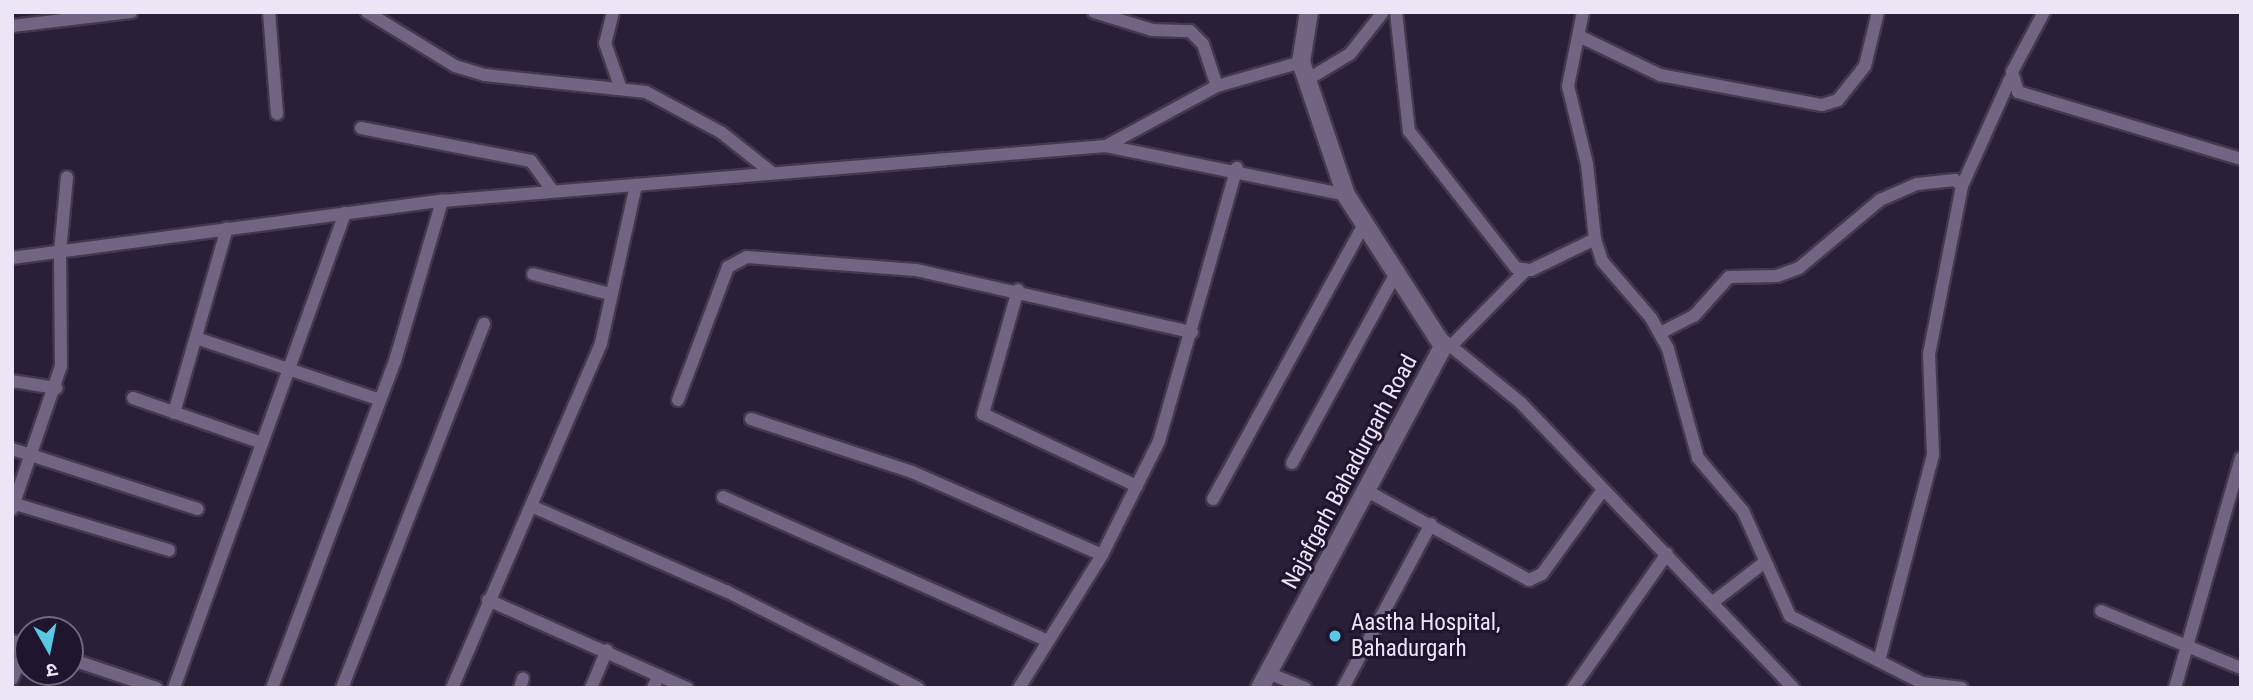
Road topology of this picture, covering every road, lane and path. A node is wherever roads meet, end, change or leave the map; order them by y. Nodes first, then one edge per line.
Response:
1 (131, 12) edge
2 (269, 12) edge
3 (367, 12) edge
4 (613, 12) edge
5 (1094, 12) edge
6 (1310, 12) edge
7 (1383, 12) edge
8 (1396, 12) edge
9 (1583, 12) edge
10 (1878, 12) edge
11 (2044, 12) edge
12 (12, 26) edge
13 (1581, 37) junction
14 (1301, 62) junction
15 (2010, 79) junction
16 (1305, 81) junction
17 (620, 86) junction
18 (1217, 86) junction
19 (276, 114) dead end
20 (361, 128) dead end
21 (1106, 146) junction
22 (2241, 159) edge
23 (1237, 169) junction
24 (771, 172) junction
25 (67, 177) dead end
26 (636, 185) junction
27 (1962, 186) junction
28 (553, 191) junction
29 (1346, 195) junction
30 (442, 201) junction
31 (345, 213) junction
32 (1363, 226) junction
33 (227, 228) junction
34 (1595, 239) junction
35 (60, 252) junction
36 (12, 258) edge
37 (1526, 270) junction
38 (533, 274) dead end
39 (1395, 275) junction
40 (1018, 290) junction
41 (610, 294) junction
42 (484, 324) dead end
43 (1192, 332) junction
44 (1660, 333) junction
45 (199, 339) junction
46 (1447, 343) junction
47 (293, 368) junction
48 (12, 382) edge
49 (56, 388) junction
50 (133, 398) dead end
51 (380, 400) junction
52 (678, 400) dead end
53 (174, 413) junction
54 (751, 419) dead end
55 (262, 443) junction
56 (12, 449) edge
57 (32, 453) junction
58 (2241, 458) edge
59 (1292, 463) dead end
60 (1137, 486) junction
61 (1602, 491) junction
62 (1370, 492) junction
63 (723, 497) dead end
64 (1213, 499) dead end
65 (13, 505) edge
66 (531, 506) junction
67 (198, 509) dead end
68 (1431, 524) junction
69 (169, 550) dead end
70 (1667, 554) junction
71 (1102, 555) junction
72 (1765, 562) junction
73 (488, 600) junction
74 (1713, 602) junction
75 (2101, 611) dead end
76 (1048, 641) junction
77 (607, 650) junction
78 (2185, 651) junction
79 (1879, 662) junction
80 (84, 664) edge
81 (2241, 668) edge
82 (659, 675) junction
83 (1264, 680) edge
84 (156, 688) edge
85 (174, 688) edge
86 (272, 688) edge
87 (342, 688) edge
88 (452, 688) edge
89 (591, 688) edge
90 (653, 688) edge
91 (687, 688) edge
92 (918, 688) edge
93 (1019, 688) edge
94 (1305, 688) edge
95 (1343, 688) edge
96 (1573, 688) edge
97 (1793, 688) edge
98 (1962, 688) edge
99 (2175, 688) edge

1 - 12 street
2 - 19 street
3 - 17 street
4 - 17 street
5 - 18 street
6 - 14 street, Najafgarh Bahadurgarh Road
7 - 16 street
8 - 37 street
9 - 13 street
10 - 13 street
11 - 15 street
13 - 34 street
14 - 16 street, Najafgarh Bahadurgarh Road
14 - 18 street
15 - 22 street
15 - 27 street
16 - 29 street, Najafgarh Bahadurgarh Road
17 - 24 street
18 - 21 street
20 - 28 street
21 - 23 street
21 - 24 street
23 - 29 street
23 - 43 street
24 - 26 street
25 - 35 street
26 - 28 street
26 - 41 street
27 - 44 street
27 - 79 street
28 - 30 street
29 - 32 street, Najafgarh Bahadurgarh Road
30 - 31 street
30 - 51 street
31 - 33 street
31 - 47 street
32 - 39 street, Najafgarh Bahadurgarh Road
32 - 64 street
33 - 35 street
33 - 45 street
34 - 37 street
34 - 44 street
35 - 36 street
35 - 49 street
37 - 46 street
38 - 41 street
39 - 46 street, Najafgarh Bahadurgarh Road
39 - 59 street
40 - 43 street
40 - 52 street
40 - 60 street
41 - 66 street
42 - 87 street
43 - 60 street
44 - 72 street
45 - 47 street
45 - 53 street
46 - 61 street
46 - 62 street, Najafgarh Bahadurgarh Road
47 - 51 street
47 - 55 street
48 - 49 street
49 - 57 street
50 - 53 street
51 - 86 street
53 - 55 street
54 - 71 street
55 - 85 street
56 - 57 street
57 - 65 street
57 - 67 street
58 - 78 street
60 - 71 street
61 - 68 street
61 - 70 street
62 - 68 street
62 - 83 street, Najafgarh Bahadurgarh Road
63 - 76 street
65 - 69 street
66 - 73 street
66 - 92 street
68 - 95 street
70 - 74 street
70 - 96 street
71 - 76 street
72 - 74 street
72 - 79 street
73 - 77 street
73 - 88 street
74 - 97 street
75 - 78 street
76 - 93 street
77 - 82 street
77 - 89 street
78 - 81 street
78 - 99 street
79 - 98 street
80 - 84 street
82 - 90 street
82 - 91 street
83 - 94 street

